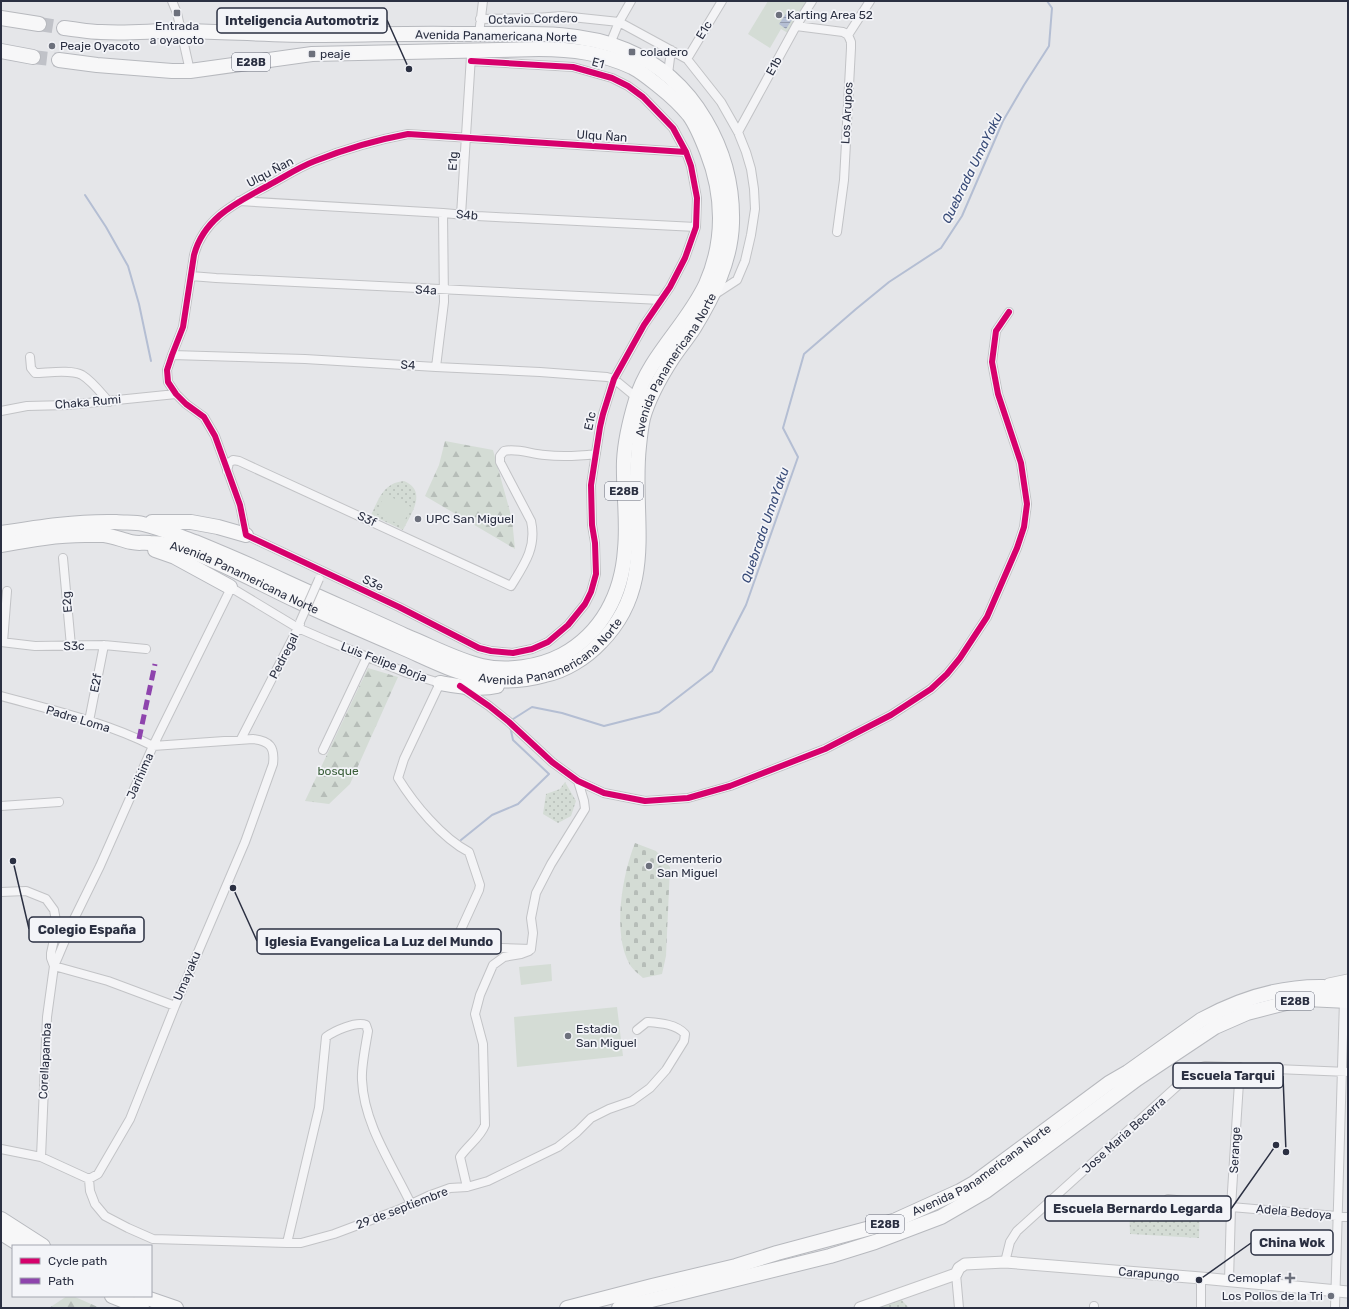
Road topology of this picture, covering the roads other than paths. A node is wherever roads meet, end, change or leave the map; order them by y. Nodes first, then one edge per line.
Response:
1 (172, 1) edge
2 (482, 1) edge
3 (631, 1) edge
4 (722, 1) edge
5 (812, 1) edge
6 (870, 1) edge
7 (1, 18) edge
8 (480, 19) junction
9 (619, 22) junction
10 (40, 24) tunnel mouth
11 (796, 26) junction
12 (64, 28) tunnel mouth
13 (180, 31) junction
14 (479, 34) junction
15 (848, 35) junction
16 (610, 44) junction
17 (672, 50) junction
18 (1, 51) edge
19 (471, 55) junction
20 (33, 57) tunnel mouth
21 (687, 59) junction
22 (59, 60) tunnel mouth
23 (190, 70) junction
24 (668, 74) junction
25 (738, 132) junction
26 (465, 137) junction
27 (686, 152) junction
28 (240, 201) junction
29 (443, 213) junction
30 (461, 214) junction
31 (696, 227) junction
32 (837, 232) dead end
33 (191, 276) junction
34 (444, 290) junction
35 (711, 297) junction
36 (661, 300) junction
37 (1009, 312) dead end
38 (172, 355) junction
39 (30, 357) dead end
40 (436, 367) junction
41 (614, 379) junction
42 (176, 394) junction
43 (637, 398) junction
44 (109, 402) junction
45 (1, 411) edge
46 (596, 454) junction
47 (227, 471) junction
48 (142, 524) junction
49 (1, 533) edge
50 (246, 535) junction
51 (136, 543) junction
52 (1, 545) edge
53 (63, 558) dead end
54 (321, 575) junction
55 (230, 587) junction
56 (7, 591) dead end
57 (299, 625) junction
58 (2, 642) edge
59 (104, 645) junction
60 (71, 646) junction
61 (146, 649) dead end
62 (490, 651) joint
63 (367, 657) junction
64 (513, 680) junction
65 (440, 683) junction
66 (460, 686) junction
67 (1, 696) edge
68 (89, 721) junction
69 (241, 739) junction
70 (153, 746) junction
71 (323, 750) dead end
72 (578, 781) junction
73 (58, 802) dead end
74 (1, 806) edge
75 (1, 892) edge
76 (531, 949) junction
77 (54, 966) junction
78 (1348, 980) edge
79 (1320, 987) junction
80 (1347, 996) edge
81 (175, 1006) junction
82 (637, 1030) dead end
83 (1240, 1067) junction
84 (1345, 1072) edge
85 (1344, 1127) edge
86 (1, 1148) edge
87 (41, 1157) junction
88 (89, 1179) junction
89 (467, 1187) junction
90 (1168, 1199) dead end
91 (411, 1204) junction
92 (1231, 1207) junction
93 (1338, 1216) junction
94 (1348, 1217) edge
95 (1, 1219) edge
96 (1, 1233) edge
97 (287, 1243) junction
98 (20, 1245) edge
99 (41, 1245) edge
100 (1005, 1262) junction
101 (956, 1274) junction
102 (1201, 1278) junction
103 (1229, 1281) junction
104 (1336, 1291) junction
105 (1348, 1292) edge
106 (114, 1297) edge
107 (144, 1297) edge
108 (142, 1308) edge
109 (176, 1308) edge
110 (567, 1308) edge
111 (619, 1308) edge
112 (860, 1308) edge
113 (960, 1308) edge
114 (1201, 1308) edge
115 (1335, 1308) edge

1 - 13 street
2 - 8 street
3 - 9 street
4 - 21 street, E1c
5 - 11 street, E1b
6 - 15 street
7 - 10 highway
8 - 9 street, Octavio Cordero
8 - 14 street
9 - 16 street
9 - 17 street, Octavio Cordero
11 - 15 street
11 - 25 street, E1b
12 - 13 highway, Avenida Panamericana Norte / E28B
13 - 14 highway, Avenida Panamericana Norte / E28B
13 - 23 street
14 - 16 highway, Avenida Panamericana Norte / E28B
15 - 32 street, Los Arupos
16 - 24 highway, Avenida Panamericana Norte / E28B
17 - 21 street, Octavio Cordero
17 - 24 street
18 - 20 highway
19 - 23 highway, Avenida Panamericana Norte / E28B
19 - 26 street, E1g
19 - 27 street, E1
19 - 43 highway, Avenida Panamericana Norte / E28B
21 - 25 street, Octavio Cordero
22 - 23 highway, Avenida Panamericana Norte / E28B
24 - 35 highway, Avenida Panamericana Norte / E28B
25 - 35 street, Octavio Cordero
26 - 27 street, Ulqu Ñan
26 - 28 street, Ulqu Ñan
26 - 30 street, E1g
27 - 31 street, E1c
28 - 29 street, S4b
28 - 33 street, Ulqu Ñan
29 - 30 street, S4b
29 - 34 street
30 - 31 street, S4b
31 - 36 street, E1c
33 - 34 street, S4a
33 - 38 street, Ulqu Ñan
34 - 36 street, S4a
34 - 40 street
35 - 64 highway, Avenida Panamericana Norte / E28B
36 - 41 street, E1c
37 - 72 street
38 - 40 street, S4
38 - 42 street, Ulqu Ñan
39 - 44 street
40 - 41 street, S4
41 - 43 street
41 - 46 street, E1c
42 - 44 street, Chaka Rumi
42 - 47 street, Ulqu Ñan
43 - 48 highway, Avenida Panamericana Norte / E28B
44 - 45 street, Chaka Rumi
46 - 47 street, S3f
46 - 62 street, E1c
47 - 50 street, Ulqu Ñan
48 - 49 highway, Avenida Panamericana Norte / E28B
48 - 50 highway
50 - 54 street, S3e
51 - 52 highway, Avenida Panamericana Norte / E28B
51 - 55 highway
51 - 64 highway, Avenida Panamericana Norte / E28B
53 - 60 street, E2g
54 - 57 street, Pedregal, bridge
54 - 62 street, S3e
55 - 57 street, Luis Felipe Borja
55 - 70 street, Jarihima
56 - 58 street
57 - 63 street, Luis Felipe Borja
57 - 69 street, Pedregal
58 - 60 street, S3c
59 - 60 street, S3c
59 - 61 street, S3c
59 - 68 street, E2f
63 - 65 street, Luis Felipe Borja
63 - 71 street
64 - 66 highway
65 - 66 highway
65 - 76 street, Luis Felipe Borja
66 - 72 street
67 - 68 street, Padre Loma
68 - 70 street, Padre Loma
69 - 70 street
69 - 81 street, Umayaku
70 - 77 street, Jarihima
72 - 76 street
73 - 74 street
75 - 77 street
76 - 89 street
77 - 81 street
77 - 87 street, Corellapamba
78 - 79 street, Avenida Panamericana Norte
79 - 80 highway, Avenida Panamericana Norte / E28B
79 - 110 highway, Avenida Panamericana Norte / E28B
80 - 84 street
80 - 111 highway, Avenida Panamericana Norte / E28B
81 - 88 street, Umayaku
82 - 89 street, 29 de septiembre
83 - 84 street, Jose Maria Becerra
83 - 92 street, Serange
83 - 100 street, Jose Maria Becerra
84 - 85 street
85 - 93 street
86 - 87 street
87 - 88 street
88 - 97 street, 29 de septiembre
89 - 91 street, 29 de septiembre
90 - 92 street, Adela Bedoya
91 - 97 street, 29 de septiembre
91 - 97 street
92 - 93 street, Adela Bedoya
92 - 103 street, Serange
93 - 94 street, Adela Bedoya
93 - 104 street
95 - 99 highway
96 - 98 highway
100 - 101 street, Carapungo
100 - 102 street, Carapungo
101 - 112 street, Carapungo
101 - 113 street
102 - 103 street, Carapungo
102 - 114 street
103 - 104 street, Carapungo
104 - 105 street, Carapungo
104 - 115 street
106 - 108 highway
107 - 109 highway

